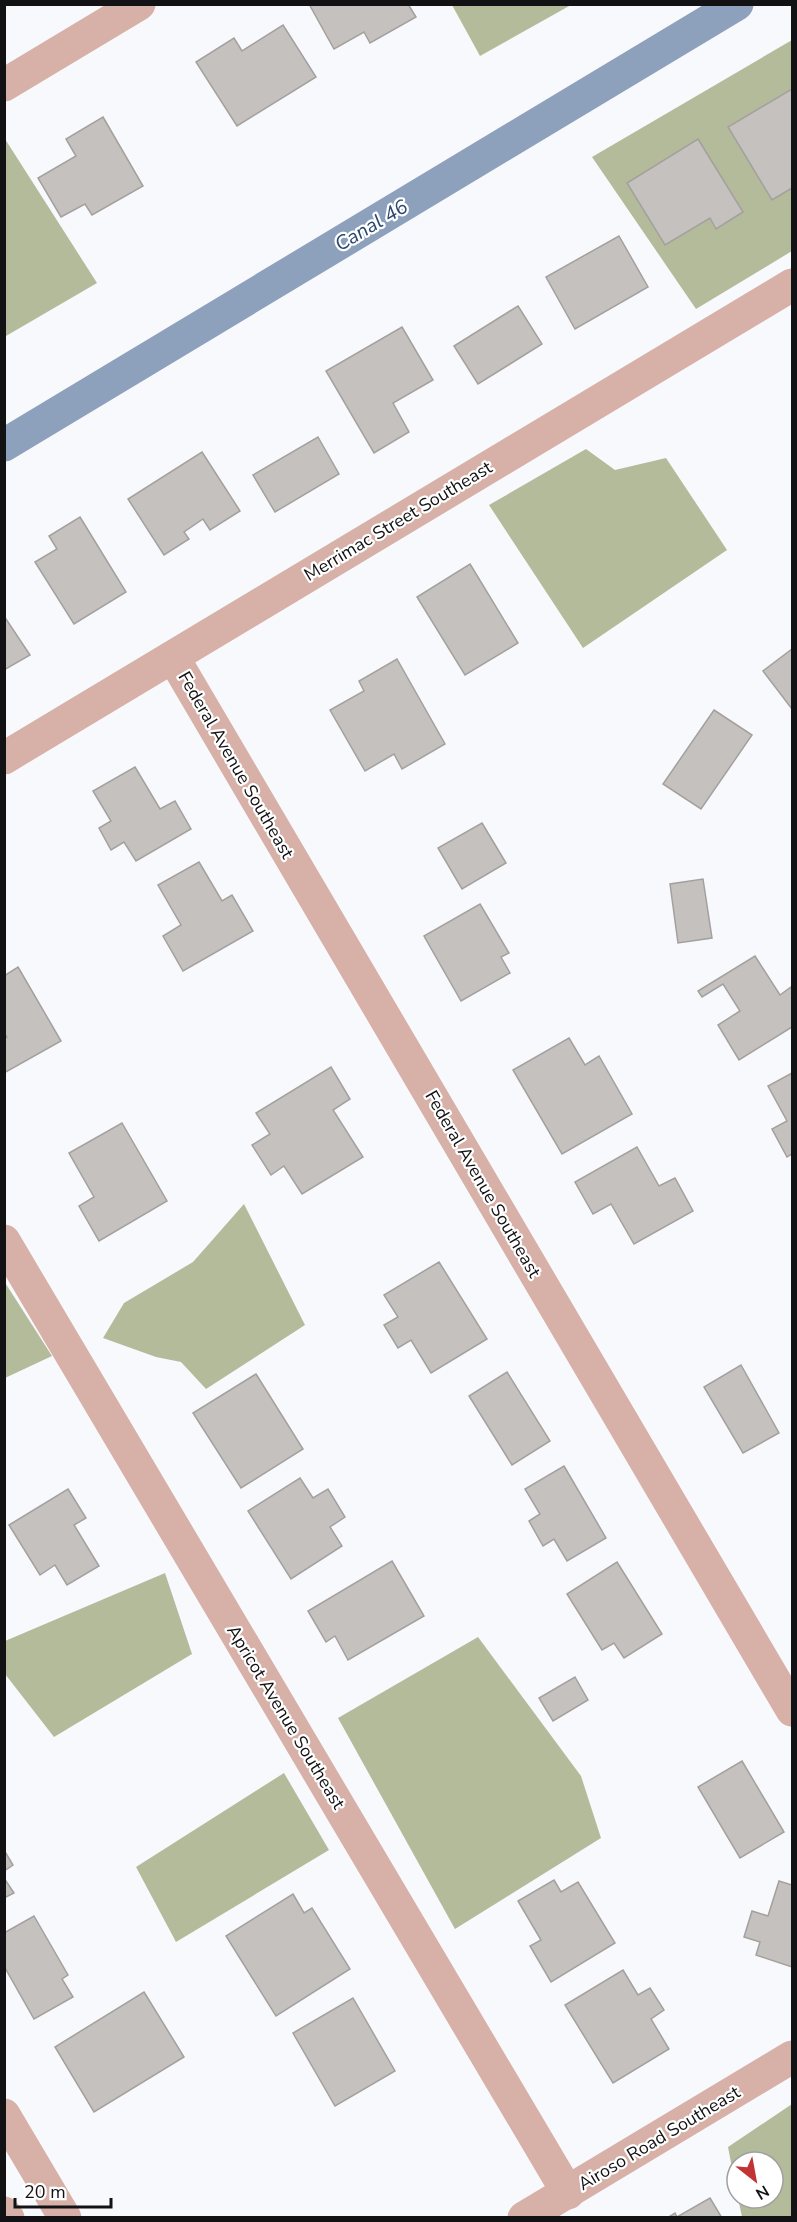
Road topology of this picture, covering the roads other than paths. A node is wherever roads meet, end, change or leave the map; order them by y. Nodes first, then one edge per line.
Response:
1 (139, 4) edge
2 (4, 85) edge
3 (792, 285) edge
4 (173, 657) junction
5 (4, 758) edge
6 (4, 1241) edge
7 (792, 1710) edge
8 (792, 2057) edge
9 (4, 2115) edge
10 (568, 2193) junction
11 (4, 2213) edge
12 (9, 2217) edge
13 (65, 2217) edge
14 (524, 2217) edge

1 - 2 street
3 - 4 street, Merrimac Street Southeast
4 - 5 street, Merrimac Street Southeast
4 - 7 street, Federal Avenue Southeast
6 - 10 street, Apricot Avenue Southeast
8 - 10 street, Airoso Road Southeast
9 - 13 street
10 - 14 street, Airoso Road Southeast
11 - 12 street

